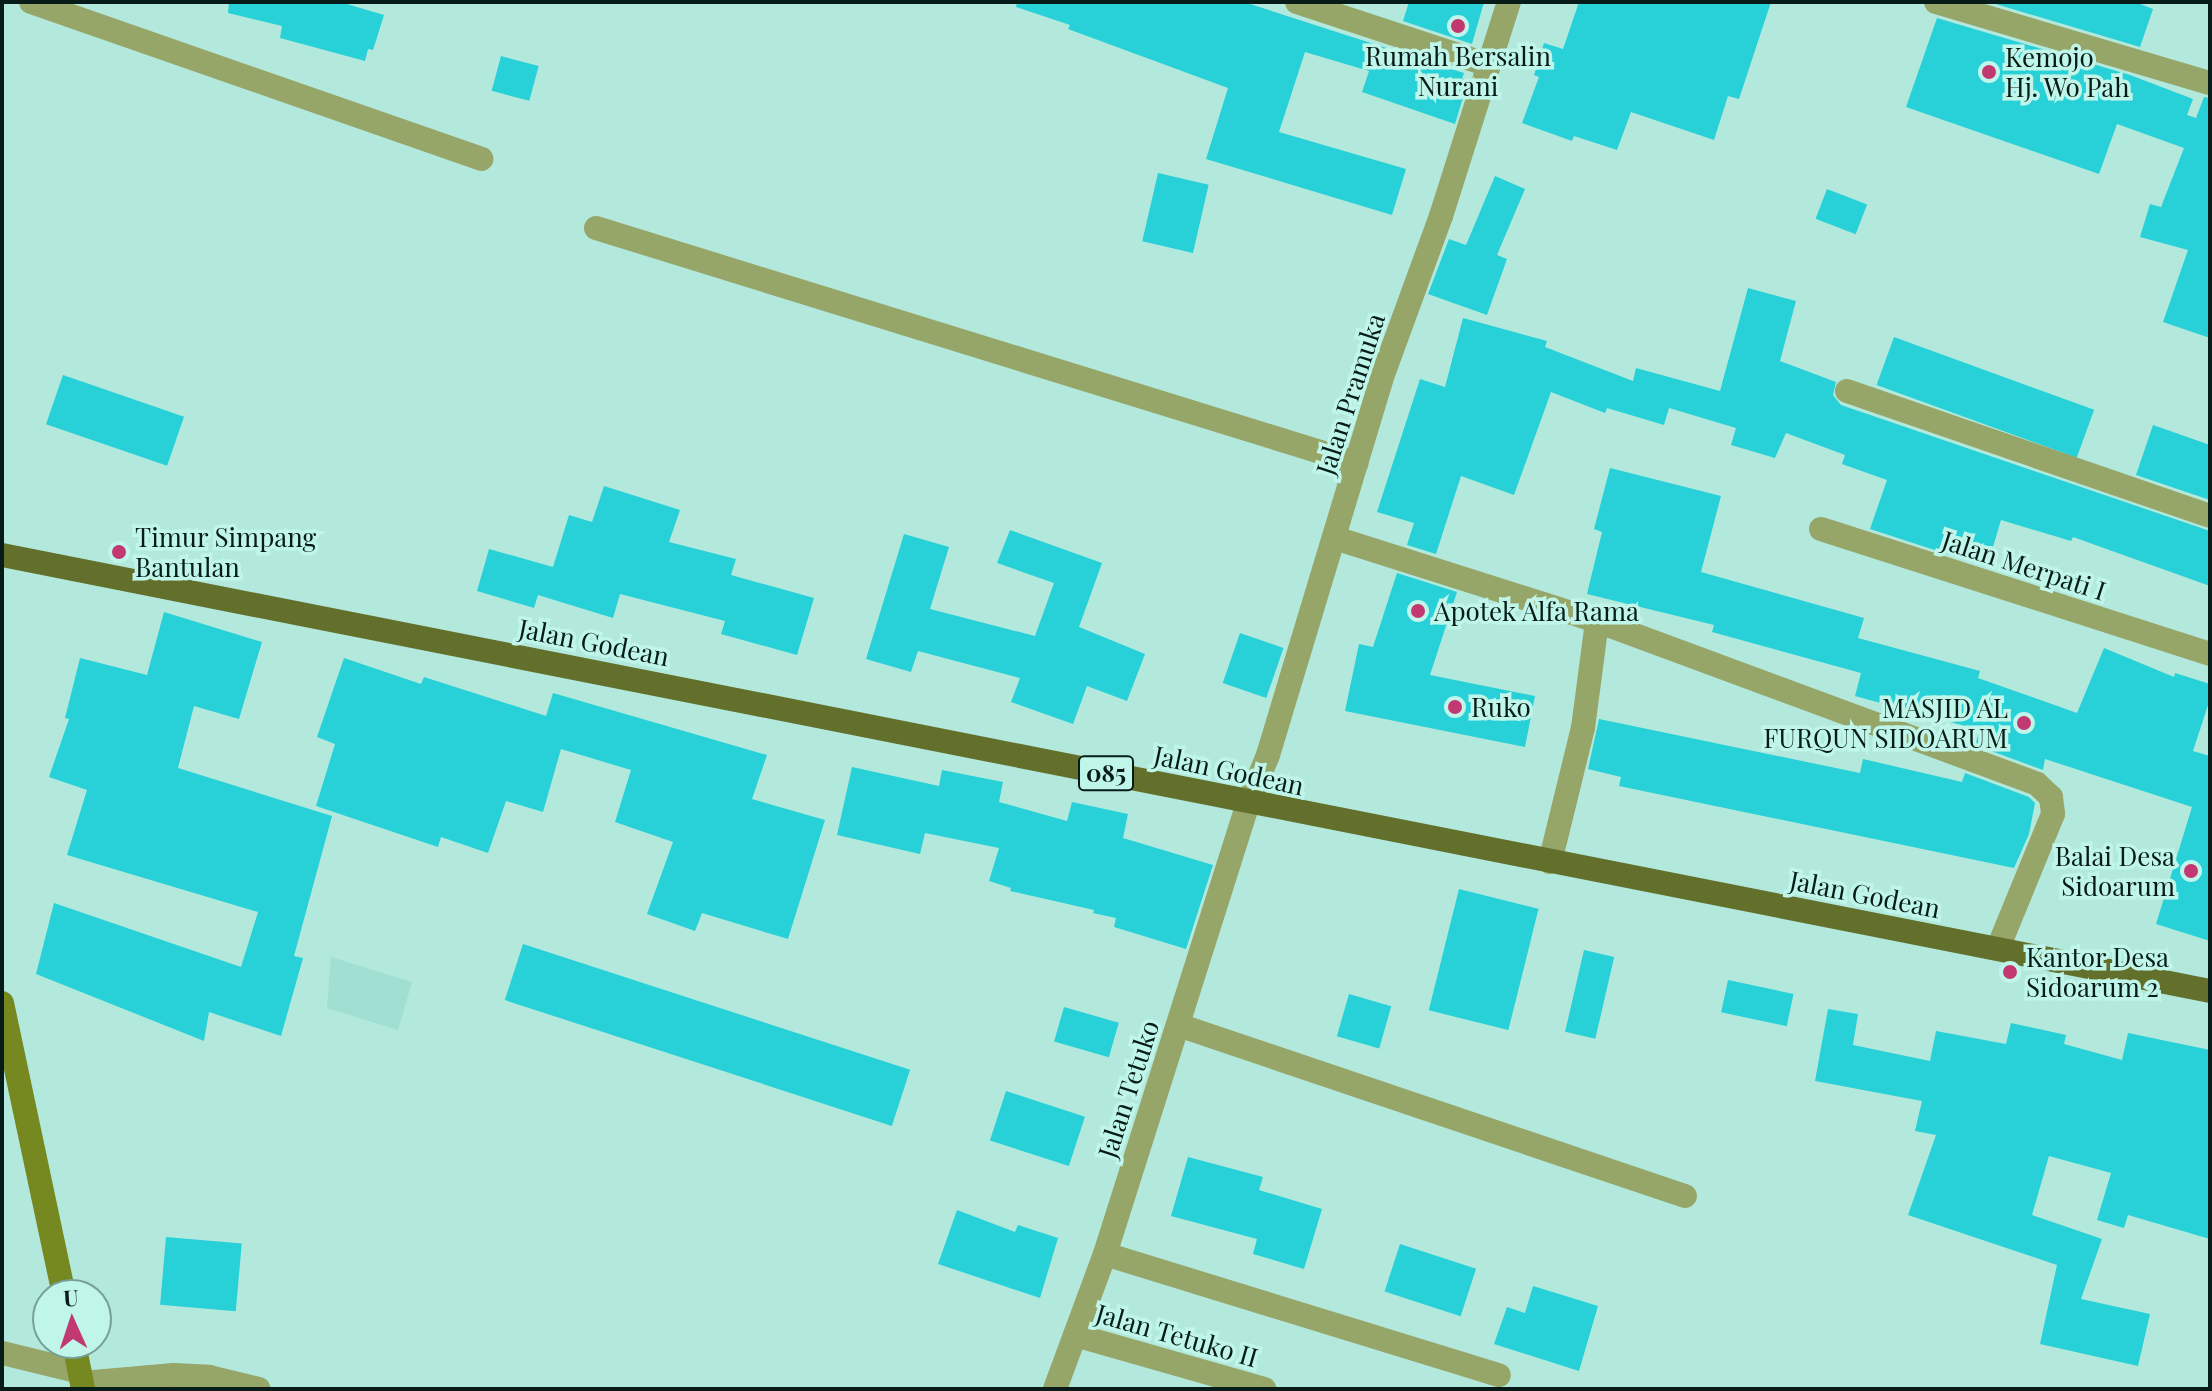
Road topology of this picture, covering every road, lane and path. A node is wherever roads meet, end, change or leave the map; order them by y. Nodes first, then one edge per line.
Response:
1 (31, 2) edge
2 (1297, 2) edge
3 (1509, 2) edge
4 (1936, 2) edge
5 (1489, 65) junction
6 (2210, 83) edge
7 (481, 159) dead end
8 (596, 228) dead end
9 (1847, 391) dead end
10 (1356, 463) junction
11 (2210, 516) edge
12 (1821, 529) dead end
13 (1335, 538) junction
14 (2, 555) edge
15 (1597, 621) junction
16 (2210, 654) edge
17 (1248, 804) junction
18 (1550, 862) junction
19 (1998, 948) junction
20 (2210, 991) edge
21 (2, 1003) edge
22 (1178, 1025) junction
23 (1685, 1196) dead end
24 (1105, 1254) junction
25 (61, 1279) edge
26 (1075, 1335) junction
27 (2, 1353) edge
28 (77, 1359) edge
29 (1499, 1375) dead end
30 (82, 1381) edge
31 (259, 1389) edge
32 (1055, 1389) edge
33 (1264, 1389) edge

1 - 7 street
2 - 5 street
3 - 5 street, Jalan Pramuka
4 - 6 street
5 - 10 street, Jalan Pramuka
8 - 10 street
9 - 11 street
10 - 13 street, Jalan Pramuka
12 - 16 street, Jalan Merpati I
13 - 15 street
13 - 17 street, Jalan Pramuka
14 - 17 main road, Jalan Godean / 085
15 - 18 street
15 - 19 street
17 - 18 main road, Jalan Godean / 085
17 - 22 street, Jalan Tetuko
18 - 19 main road, Jalan Godean / 085
19 - 20 main road, Jalan Godean / 085
21 - 25 main road
22 - 23 street
22 - 24 street, Jalan Tetuko
24 - 26 street, Jalan Tetuko
24 - 29 street
26 - 32 street, Jalan Tetuko
26 - 33 street, Jalan Tetuko II
27 - 30 street
28 - 30 main road
30 - 31 street

